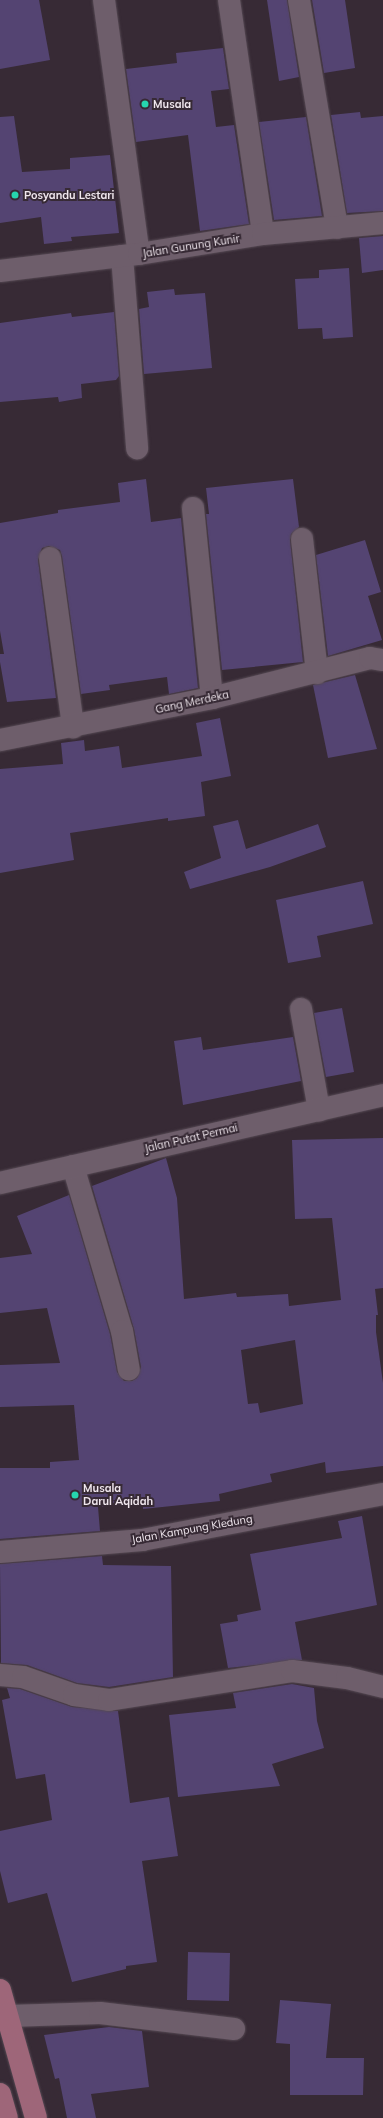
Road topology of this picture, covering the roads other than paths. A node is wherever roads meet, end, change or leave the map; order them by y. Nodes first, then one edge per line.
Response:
1 (104, 0) edge
2 (229, 0) edge
3 (299, 0) edge
4 (383, 223) edge
5 (337, 228) junction
6 (263, 234) junction
7 (130, 255) junction
8 (0, 271) edge
9 (137, 448) dead end
10 (193, 508) dead end
11 (302, 540) dead end
12 (50, 558) dead end
13 (383, 660) edge
14 (316, 673) junction
15 (212, 698) junction
16 (73, 727) junction
17 (0, 740) edge
18 (301, 1009) dead end
19 (383, 1095) edge
20 (319, 1110) junction
21 (73, 1166) junction
22 (0, 1183) edge
23 (129, 1369) dead end
24 (383, 1494) edge
25 (0, 1552) edge
26 (0, 1675) edge
27 (383, 1687) edge
28 (0, 1990) edge
29 (9, 2016) junction
30 (234, 2029) dead end
31 (0, 2094) edge
32 (7, 2118) edge
33 (36, 2118) edge

1 - 7 street
2 - 6 street
3 - 5 street
4 - 5 street, Jalan Gunung Kunir
5 - 6 street, Jalan Gunung Kunir
6 - 7 street, Jalan Gunung Kunir
7 - 8 street, Jalan Gunung Kunir
7 - 9 street
10 - 15 street
11 - 14 street
12 - 16 street
13 - 14 street, Gang Merdeka
14 - 15 street, Gang Merdeka
15 - 16 street, Gang Merdeka
16 - 17 street, Gang Merdeka
18 - 20 street
19 - 20 street, Jalan Putat Permai
20 - 21 street, Jalan Putat Permai
21 - 22 street, Jalan Putat Permai
21 - 23 street
24 - 25 street, Jalan Kampung Kledung
26 - 27 street
28 - 29 main road
29 - 30 street
29 - 33 main road
31 - 32 main road

